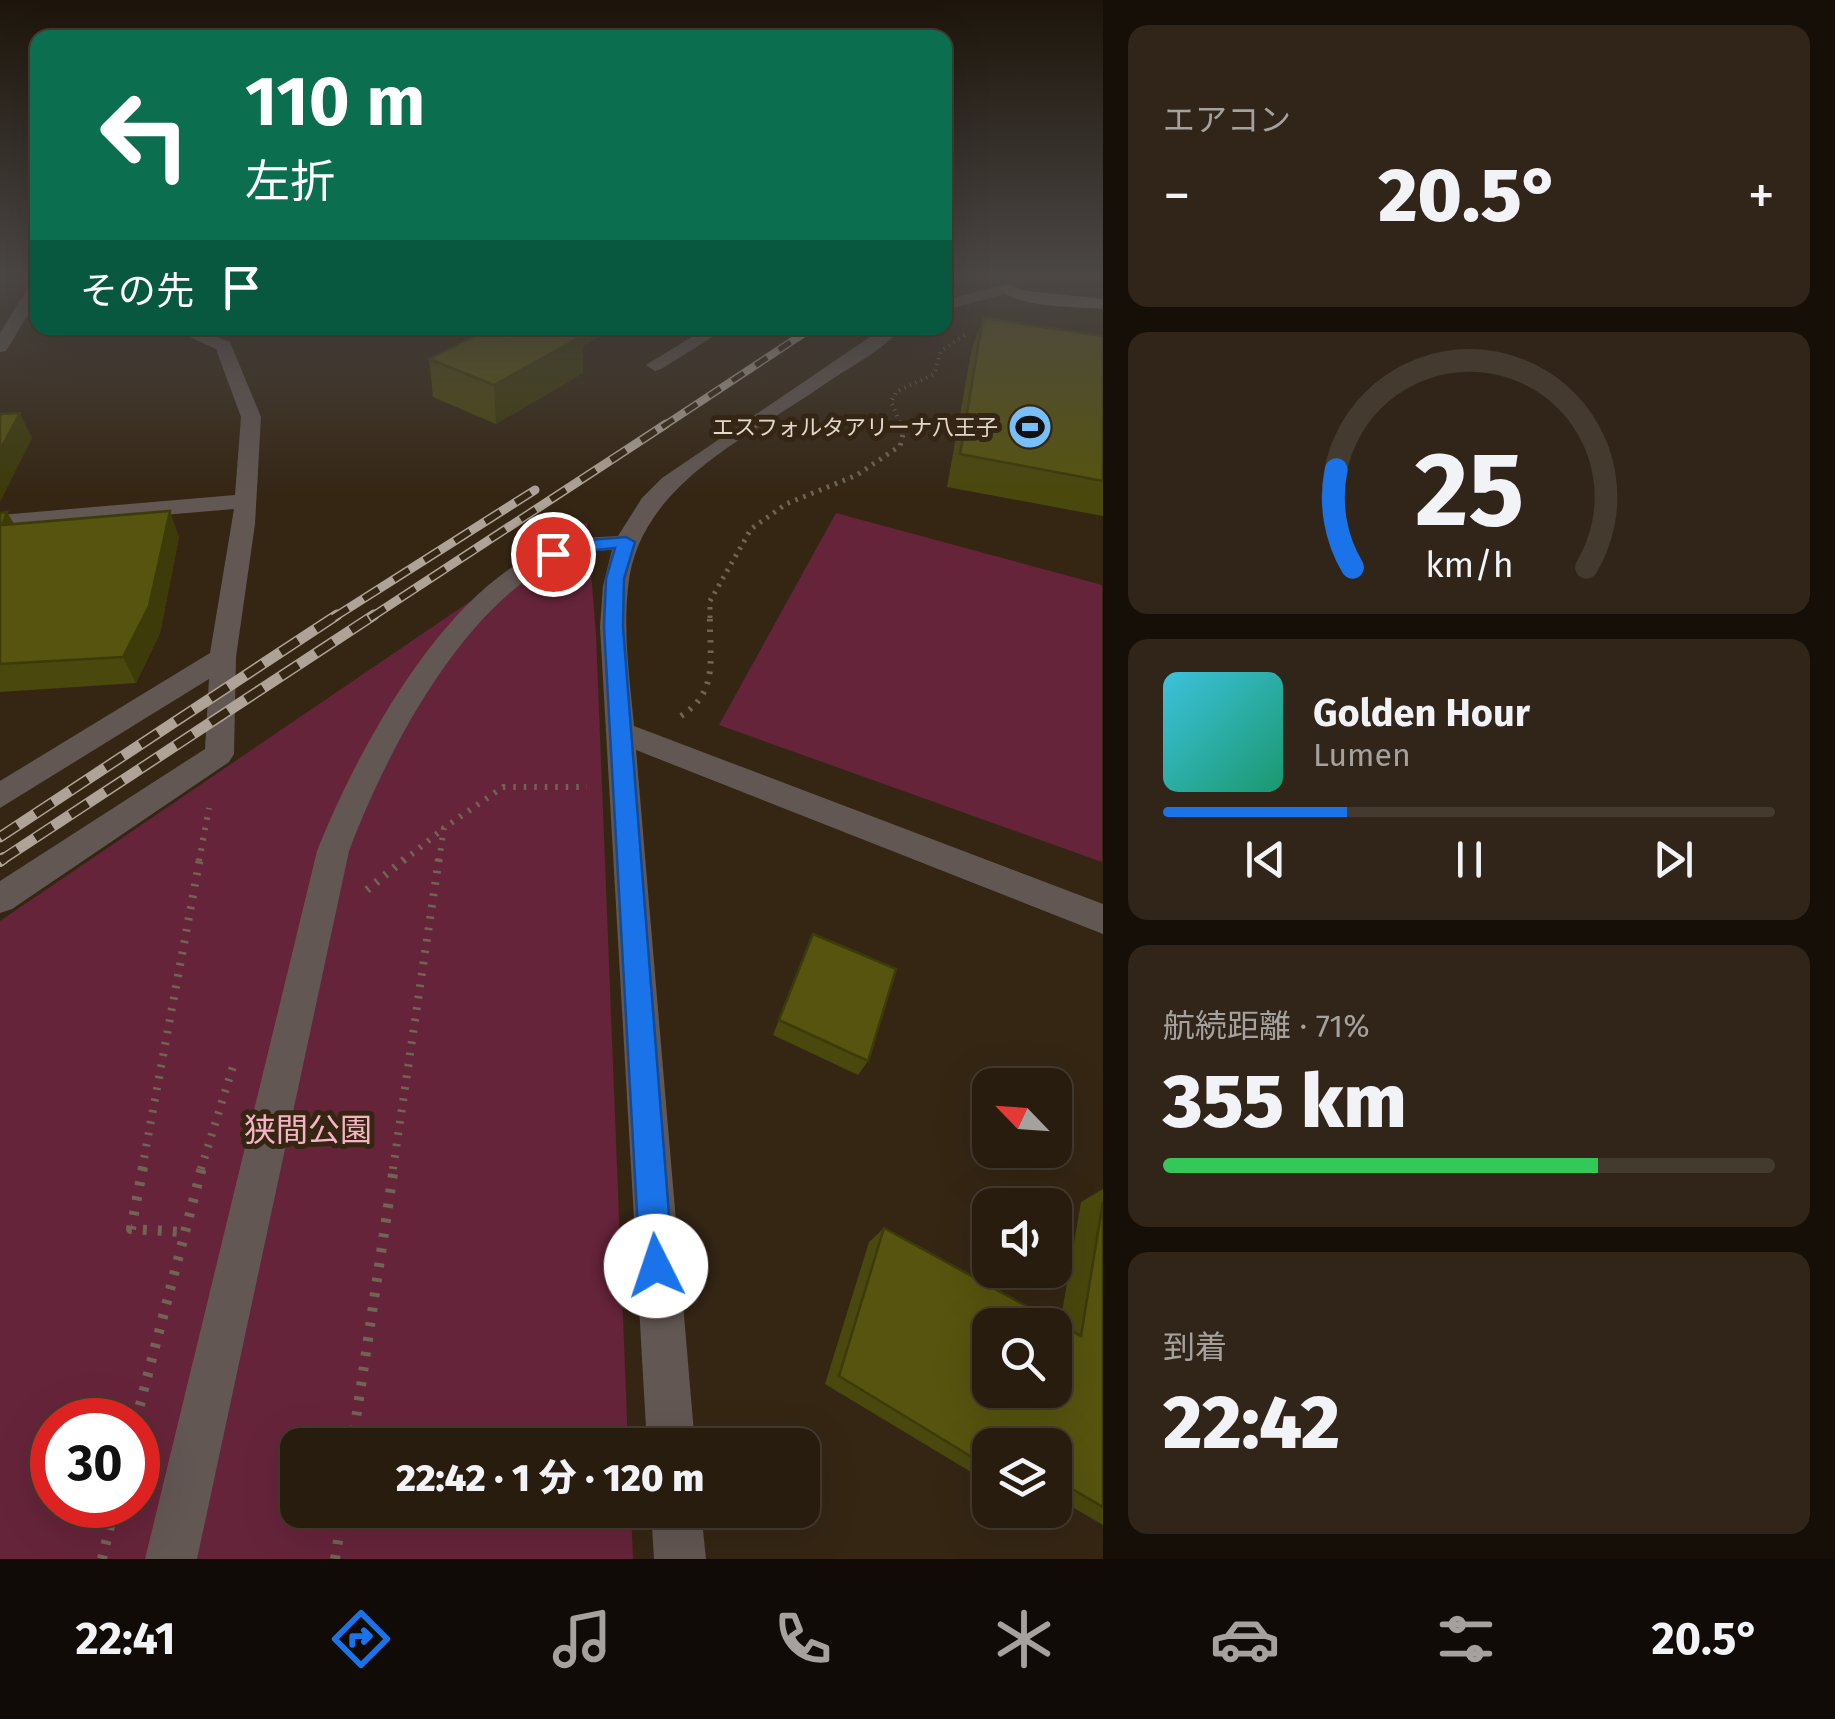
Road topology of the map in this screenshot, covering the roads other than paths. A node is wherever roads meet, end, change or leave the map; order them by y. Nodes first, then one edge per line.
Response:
1 (224, 347) edge
2 (685, 347) edge
3 (866, 347) edge
4 (655, 364) dead end
5 (244, 502) junction
6 (0, 522) edge
7 (626, 542) junction
8 (223, 657) junction
9 (622, 734) junction
10 (0, 796) edge
11 (0, 899) edge
12 (1102, 919) edge
13 (670, 1428) edge
14 (677, 1528) edge
15 (171, 1559) edge
16 (680, 1559) edge

1 - 5 street
2 - 4 street
3 - 7 street
5 - 6 street
5 - 8 street
7 - 9 street
7 - 15 street
8 - 10 street
8 - 11 street
9 - 12 street
9 - 13 street
14 - 16 street

